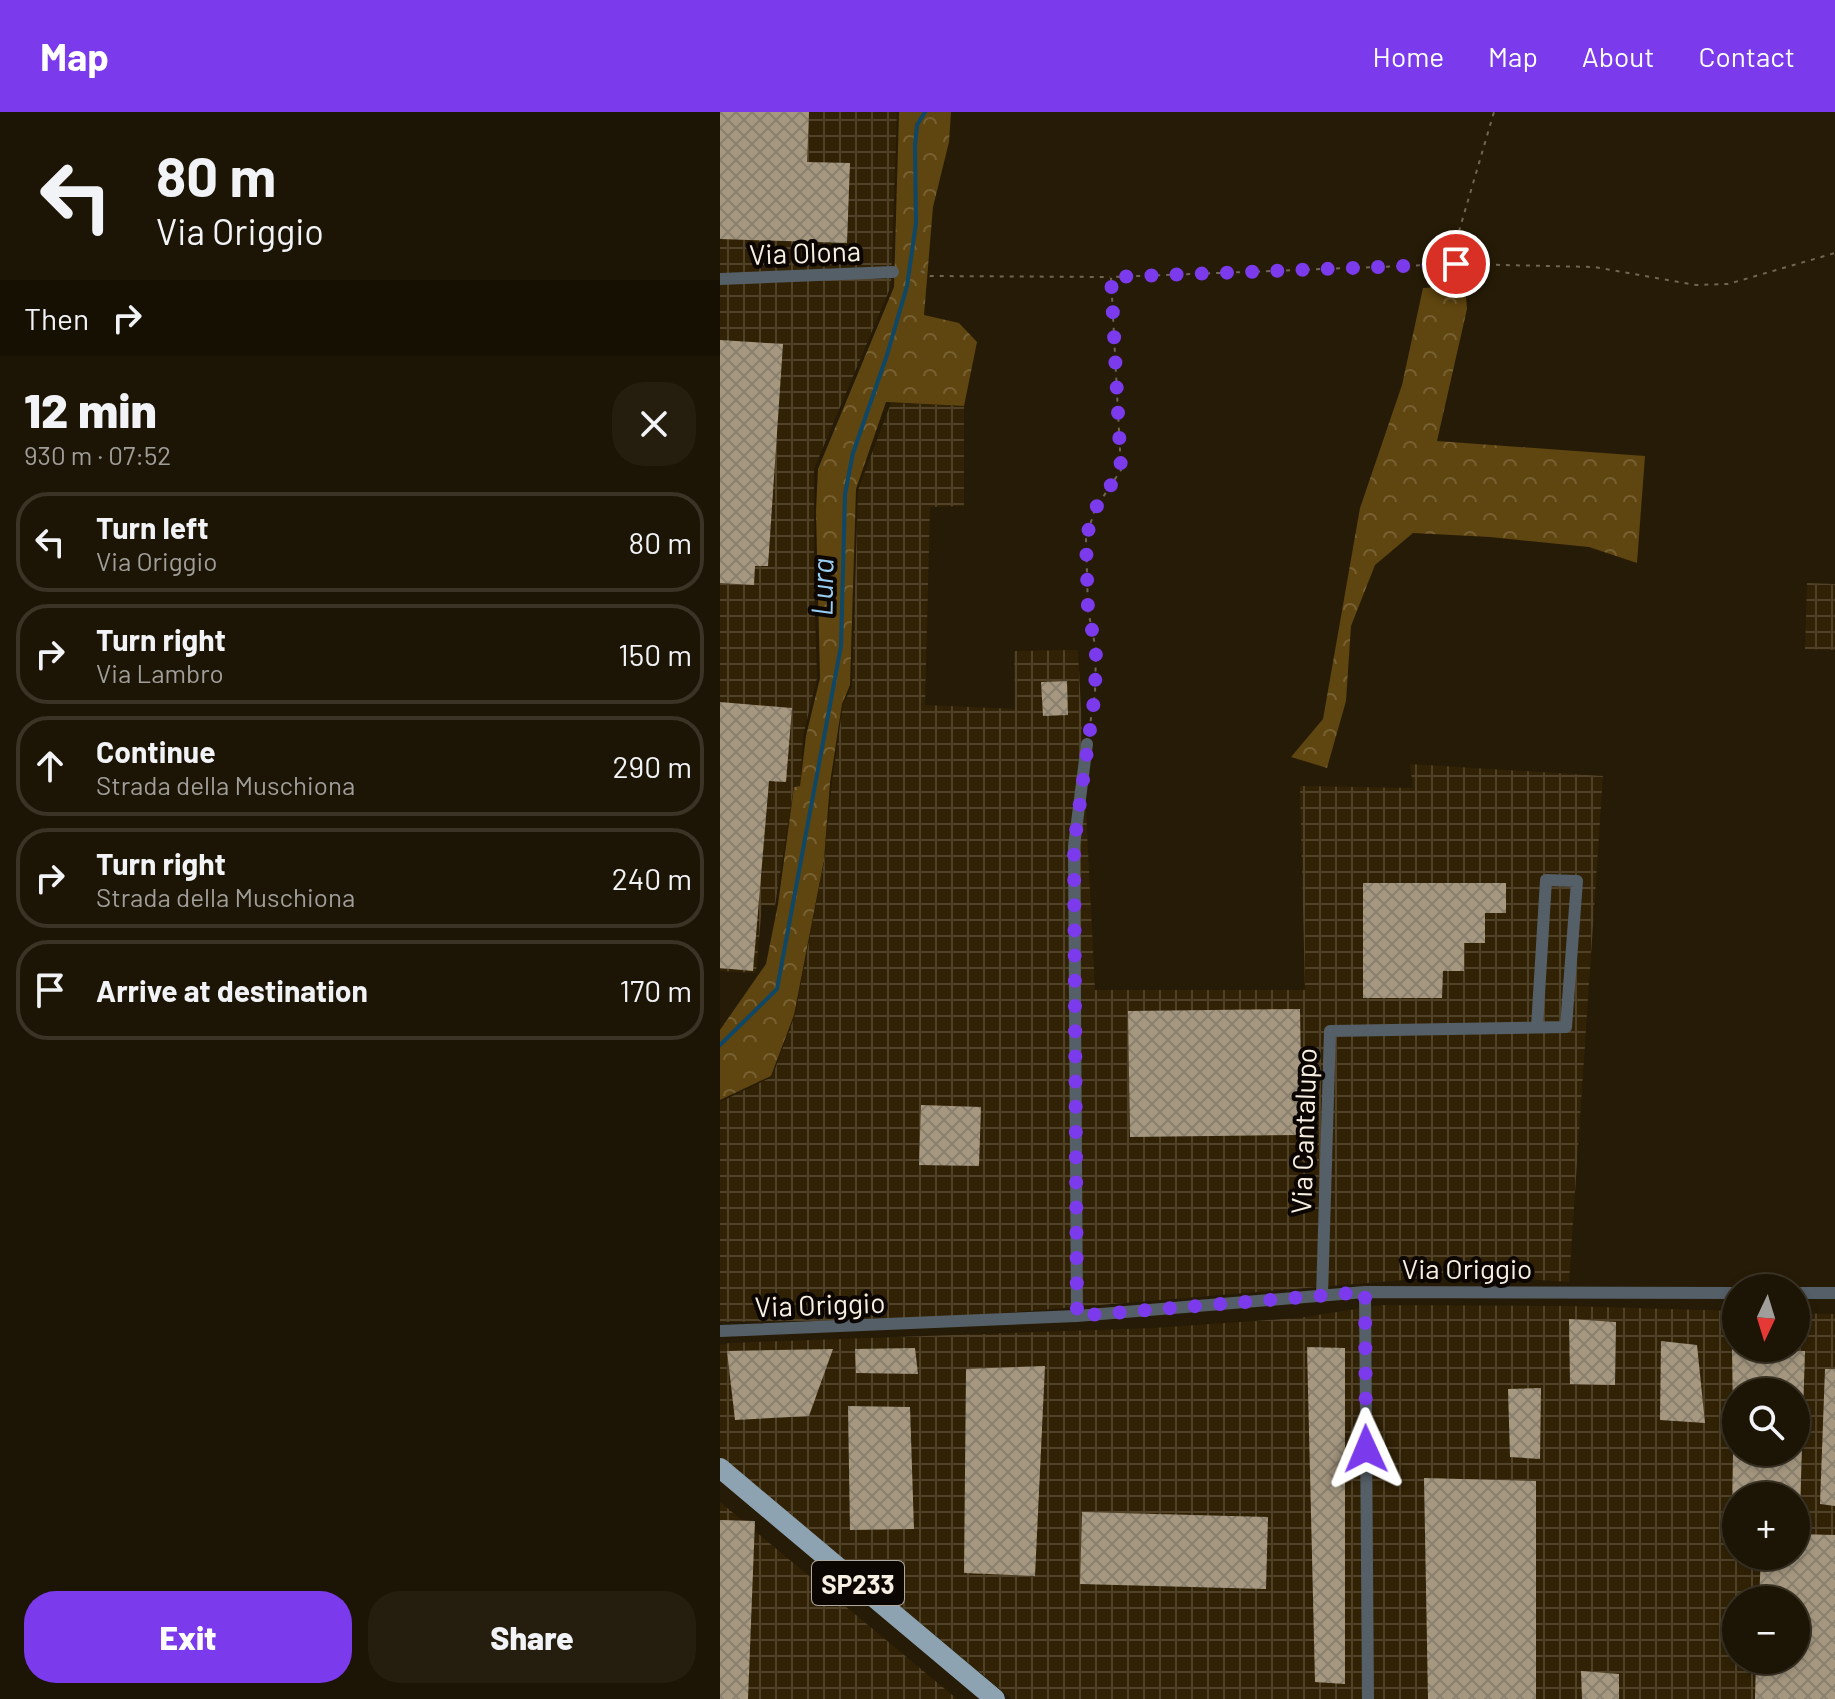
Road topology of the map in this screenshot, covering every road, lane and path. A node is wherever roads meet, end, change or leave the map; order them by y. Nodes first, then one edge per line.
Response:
1 (1494, 112) edge
2 (1835, 253) edge
3 (1456, 264) junction
4 (921, 271) dead end
5 (893, 272) dead end
6 (1111, 277) junction
7 (720, 279) edge
8 (1087, 744) joint
9 (1537, 1027) junction
10 (1365, 1292) junction
11 (1722, 1293) edge
12 (1810, 1293) edge
13 (1835, 1293) edge
14 (1322, 1296) junction
15 (1077, 1316) junction
16 (720, 1331) edge
17 (720, 1468) edge
18 (995, 1699) edge
19 (1368, 1699) edge

1 - 3 path
2 - 3 path
3 - 6 path
4 - 6 path
5 - 7 street, Via Olona
6 - 8 path
8 - 15 street
9 - 9 street, Via Cantalupo
9 - 14 street, Via Cantalupo
10 - 11 street, Via Origgio
10 - 14 street, Via Origgio
10 - 19 street
12 - 13 street
14 - 15 street, Via Origgio
15 - 16 street, Via Origgio
17 - 18 main road, SP233

